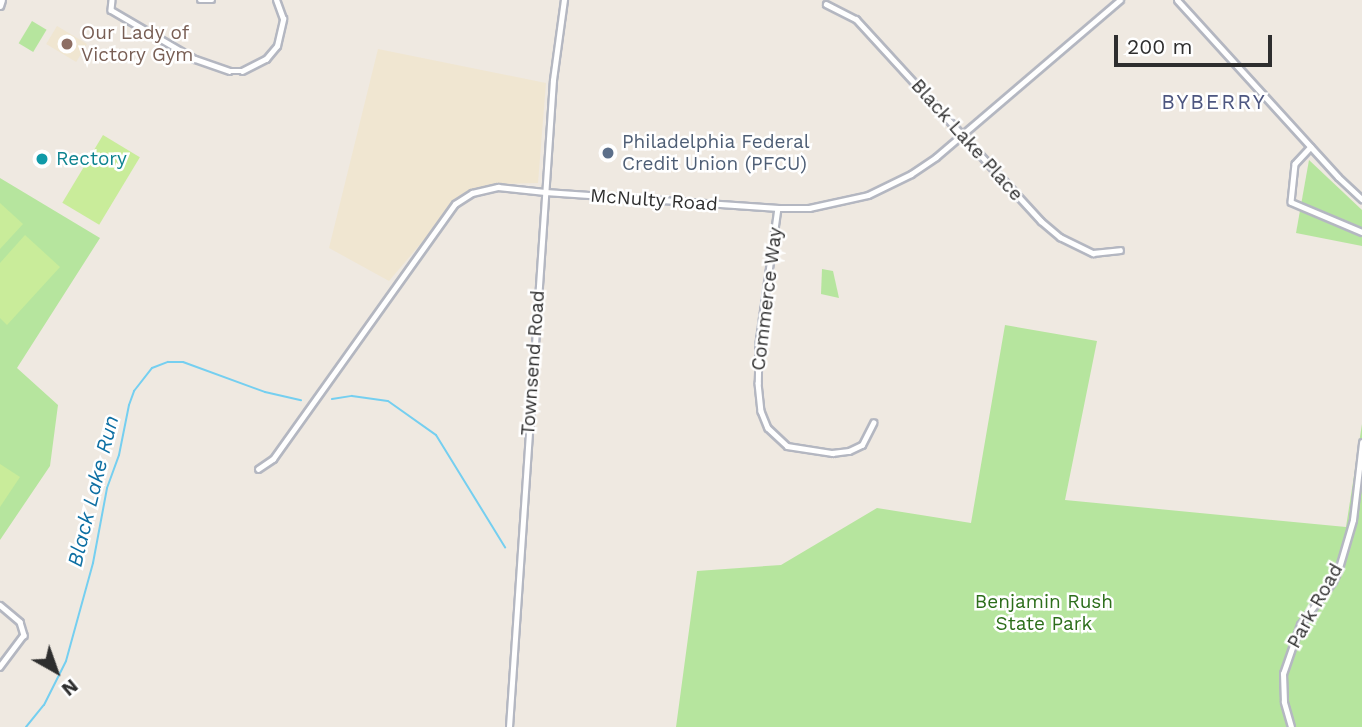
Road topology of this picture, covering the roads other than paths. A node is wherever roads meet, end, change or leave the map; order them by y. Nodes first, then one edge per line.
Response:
1 (2, 0) edge
2 (112, 0) edge
3 (200, 0) edge
4 (212, 0) edge
5 (276, 0) edge
6 (564, 0) edge
7 (1120, 0) edge
8 (1177, 0) edge
9 (826, 4) dead end
10 (0, 6) edge
11 (962, 134) junction
12 (1311, 147) junction
13 (545, 192) junction
14 (1362, 199) edge
15 (778, 208) junction
16 (1362, 232) edge
17 (1120, 250) dead end
18 (873, 424) dead end
19 (1362, 443) edge
20 (258, 469) dead end
21 (0, 605) edge
22 (0, 667) edge
23 (509, 727) edge
24 (1291, 727) edge

1 - 10 street
2 - 5 street
3 - 4 street
6 - 13 street, Townsend Road
7 - 11 street, McNulty Road
8 - 12 street
9 - 11 street, Black Lake Place
11 - 15 street, McNulty Road
11 - 17 street, Black Lake Place
12 - 14 street
12 - 16 street
13 - 15 street, McNulty Road
13 - 20 street, McNulty Road
13 - 23 street, Townsend Road
15 - 18 street, Commerce Way
19 - 24 street, Park Road
21 - 22 street

